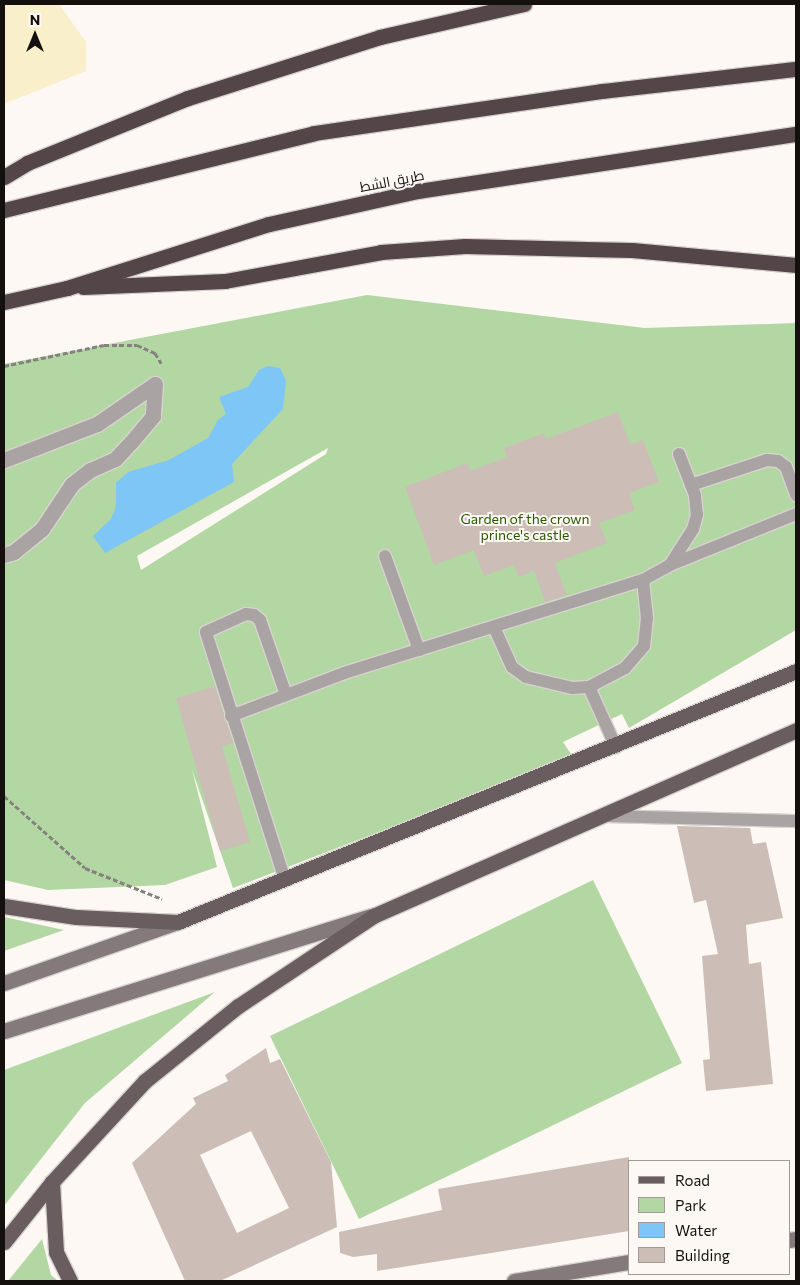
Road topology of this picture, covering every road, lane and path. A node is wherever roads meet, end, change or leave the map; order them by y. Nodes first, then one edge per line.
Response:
1 (524, 4) edge
2 (796, 69) edge
3 (796, 134) edge
4 (4, 177) edge
5 (4, 210) edge
6 (796, 266) edge
7 (66, 288) junction
8 (4, 302) edge
9 (4, 366) edge
10 (155, 384) junction
11 (679, 454) dead end
12 (4, 460) edge
13 (691, 485) junction
14 (796, 495) edge
15 (796, 514) edge
16 (4, 555) edge
17 (385, 556) dead end
18 (670, 565) junction
19 (643, 580) junction
20 (494, 627) junction
21 (419, 650) junction
22 (796, 671) edge
23 (589, 687) junction
24 (286, 695) junction
25 (231, 716) junction
26 (796, 730) edge
27 (616, 747) junction
28 (4, 796) edge
29 (604, 816) junction
30 (796, 821) edge
31 (284, 880) junction
32 (164, 900) dead end
33 (4, 906) edge
34 (376, 914) junction
35 (178, 922) junction
36 (4, 983) edge
37 (4, 1031) edge
38 (52, 1182) junction
39 (4, 1242) edge
40 (628, 1262) edge
41 (70, 1281) edge
42 (514, 1281) edge

1 - 4 highway
2 - 5 highway
3 - 7 highway, طريق الشط
6 - 7 highway
7 - 8 highway, طريق الشط
9 - 10 path
10 - 12 street
10 - 16 street
11 - 13 lane
13 - 14 lane
13 - 18 lane
15 - 18 lane
17 - 21 lane
18 - 19 lane
19 - 20 lane
19 - 23 lane
20 - 21 lane
20 - 23 lane
21 - 24 lane
22 - 27 main road
23 - 27 lane
24 - 25 lane
24 - 25 lane
25 - 31 lane
26 - 29 main road
27 - 31 main road
28 - 32 path
29 - 30 lane
29 - 34 main road
31 - 35 main road
33 - 35 main road
34 - 37 main road
34 - 38 main road
35 - 36 main road
38 - 39 main road
38 - 41 main road
40 - 42 main road

